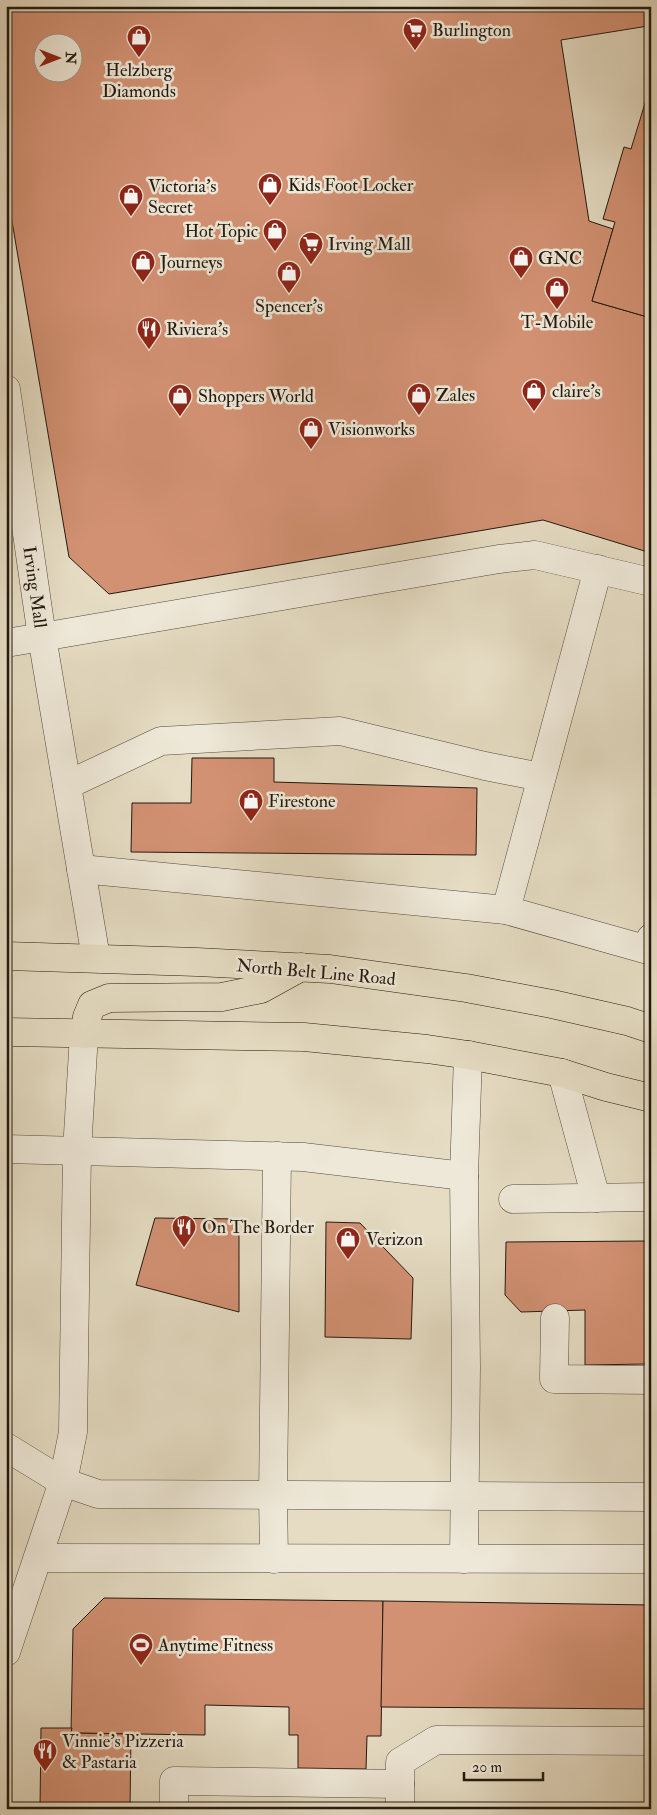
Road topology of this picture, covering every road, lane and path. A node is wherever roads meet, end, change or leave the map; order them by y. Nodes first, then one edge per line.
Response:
1 (6, 389) edge
2 (598, 569) junction
3 (651, 582) edge
4 (42, 637) junction
5 (6, 643) edge
6 (541, 777) junction
7 (67, 785) junction
8 (81, 869) junction
9 (506, 910) junction
10 (651, 938) edge
11 (6, 956) edge
12 (96, 958) junction
13 (301, 968) junction
14 (651, 1029) edge
15 (6, 1032) edge
16 (84, 1034) junction
17 (468, 1055) junction
18 (562, 1073) junction
19 (651, 1098) edge
20 (6, 1150) edge
21 (77, 1151) junction
22 (277, 1156) junction
23 (464, 1176) junction
24 (651, 1197) edge
25 (596, 1198) junction
26 (512, 1199) dead end
27 (555, 1318) dead end
28 (651, 1380) edge
29 (6, 1447) edge
30 (63, 1482) junction
31 (273, 1495) junction
32 (464, 1496) junction
33 (651, 1497) edge
34 (38, 1558) junction
35 (274, 1559) junction
36 (464, 1559) junction
37 (651, 1559) edge
38 (13, 1606) edge
39 (6, 1652) edge
40 (651, 1741) edge
41 (400, 1796) edge
42 (174, 1809) edge

1 - 4 lane, Irving Mall
2 - 3 lane
2 - 4 lane
2 - 6 lane
4 - 5 lane
4 - 7 lane, Irving Mall
6 - 7 lane
6 - 9 lane
7 - 8 lane, Irving Mall
8 - 9 lane
8 - 12 lane, Irving Mall
9 - 10 lane
11 - 12 main road, North Belt Line Road
12 - 13 main road, North Belt Line Road
13 - 14 main road, North Belt Line Road
13 - 16 main road
15 - 16 main road
16 - 17 main road
16 - 21 lane
17 - 18 main road
17 - 23 lane
18 - 19 main road
18 - 25 lane
20 - 21 lane
21 - 22 lane
21 - 30 lane
22 - 23 lane
22 - 31 lane
23 - 32 lane
24 - 25 lane
25 - 26 lane
27 - 28 lane
29 - 30 lane
30 - 31 lane
30 - 34 lane
31 - 32 lane
31 - 35 lane
32 - 33 lane
32 - 36 lane
34 - 35 lane
34 - 38 lane
35 - 36 lane
36 - 37 lane
38 - 39 lane
40 - 41 lane
41 - 42 lane

